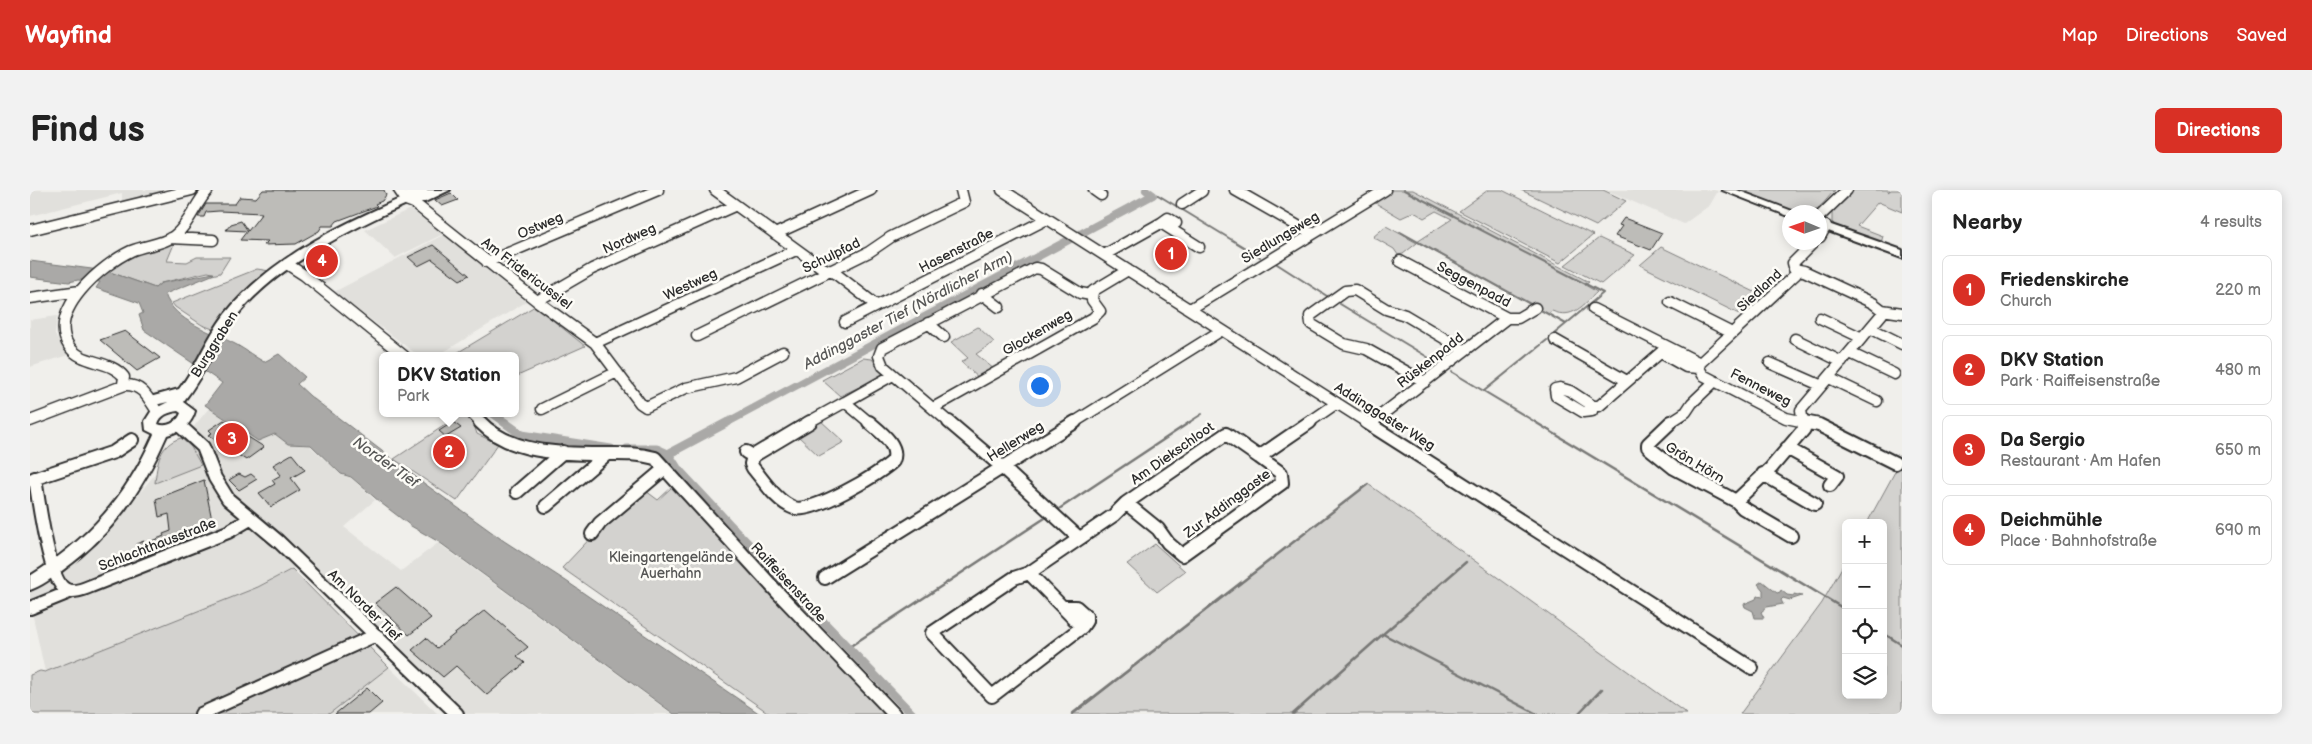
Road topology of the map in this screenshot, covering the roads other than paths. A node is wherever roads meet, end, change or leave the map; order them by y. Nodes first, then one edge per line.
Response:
1 (192, 190) edge
2 (208, 190) edge
3 (429, 190) edge
4 (446, 190) edge
5 (658, 190) edge
6 (715, 190) edge
7 (871, 190) edge
8 (961, 190) edge
9 (1002, 190) edge
10 (1202, 190) edge
11 (1235, 190) edge
12 (1727, 190) edge
13 (1847, 190) edge
14 (1380, 191) edge
15 (409, 196) edge
16 (1182, 204) dead end
17 (734, 206) junction
18 (1827, 209) edge
19 (1782, 210) edge
20 (371, 219) joint
21 (1047, 219) junction
22 (1827, 226) edge
23 (30, 230) edge
24 (775, 234) junction
25 (1312, 234) junction
26 (170, 238) junction
27 (213, 240) dead end
28 (1199, 247) dead end
29 (796, 250) junction
30 (1806, 250) edge
31 (1902, 254) edge
32 (1104, 256) junction
33 (1400, 261) dead end
34 (487, 262) junction
35 (287, 264) junction
36 (1794, 269) junction
37 (1128, 270) junction
38 (830, 271) junction
39 (80, 291) junction
40 (982, 294) junction
41 (1091, 294) junction
42 (30, 298) edge
43 (537, 301) junction
44 (1670, 302) dead end
45 (876, 305) junction
46 (998, 307) dead end
47 (1535, 308) dead end
48 (1190, 309) junction
49 (1593, 309) dead end
50 (1882, 310) junction
51 (1902, 313) edge
52 (1507, 318) junction
53 (1820, 318) dead end
54 (845, 322) dead end
55 (928, 323) junction
56 (1872, 329) junction
57 (1222, 330) junction
58 (1732, 333) junction
59 (697, 336) dead end
60 (944, 336) dead end
61 (1860, 338) junction
62 (1795, 339) dead end
63 (1555, 340) dead end
64 (595, 343) junction
65 (1902, 344) edge
66 (1464, 350) junction
67 (1664, 350) junction
68 (399, 352) edge
69 (783, 352) dead end
70 (1850, 353) junction
71 (1842, 362) junction
72 (1770, 363) dead end
73 (1700, 366) junction
74 (616, 372) junction
75 (892, 374) junction
76 (1894, 374) dead end
77 (1829, 378) junction
78 (1627, 381) junction
79 (1715, 381) junction
80 (1425, 382) junction
81 (123, 384) junction
82 (1820, 385) junction
83 (1877, 401) dead end
84 (845, 402) junction
85 (1337, 403) junction
86 (164, 405) junction
87 (1593, 406) dead end
88 (542, 408) dead end
89 (933, 408) junction
90 (475, 417) edge
91 (1802, 420) junction
92 (30, 421) edge
93 (1370, 424) junction
94 (179, 425) junction
95 (162, 431) junction
96 (132, 440) dead end
97 (1787, 448) junction
98 (563, 452) junction
99 (607, 454) junction
100 (1259, 457) junction
101 (1895, 463) dead end
102 (1002, 467) junction
103 (664, 469) junction
104 (1763, 474) junction
105 (32, 479) edge
106 (1830, 485) dead end
107 (517, 492) dead end
108 (1736, 501) junction
109 (1815, 504) dead end
110 (1123, 505) junction
111 (546, 506) dead end
112 (250, 519) junction
113 (592, 534) dead end
114 (1791, 536) dead end
115 (1080, 538) junction
116 (52, 569) junction
117 (1029, 573) junction
118 (825, 578) dead end
119 (30, 584) edge
120 (72, 590) junction
121 (30, 608) edge
122 (376, 635) junction
123 (1752, 668) dead end
124 (201, 714) edge
125 (457, 714) edge
126 (894, 714) edge

1 - 23 street
2 - 26 street
3 - 15 main road
4 - 15 main road
5 - 34 street, Ostweg
6 - 17 street
7 - 24 street
8 - 38 street, Schulpfad
9 - 21 street, Addinggaster Weg
10 - 16 street
11 - 25 street
12 - 19 main road
13 - 18 street
14 - 25 street, Siedlungsweg
15 - 20 main road
15 - 34 street, Am Fridericussiel
17 - 24 street
17 - 43 street, Nordweg
20 - 35 main road
21 - 32 street, Addinggaster Weg
21 - 45 street, Hasenstraße
22 - 31 main road
24 - 29 street
25 - 48 street, Siedlungsweg
26 - 27 street
26 - 39 street
28 - 32 street
29 - 38 street
29 - 64 street, Westweg
30 - 36 street, Siedland
32 - 37 street, Addinggaster Weg
33 - 52 street, Seggenpadd
34 - 43 street, Am Fridericussiel
35 - 68 street
35 - 86 main road, Burggraben
36 - 50 street
36 - 58 street, Siedland
37 - 41 street
37 - 48 street, Addinggaster Weg
38 - 45 street
38 - 59 street, Schulpfad
39 - 42 street
39 - 81 street
40 - 41 street
40 - 46 street
40 - 55 street
41 - 89 street, Glockenweg
43 - 64 street, Am Fridericussiel
44 - 58 street
45 - 54 street, Hasenstraße
47 - 52 street, Seggenpadd
48 - 57 street, Addinggaster Weg
49 - 67 street
50 - 51 street
50 - 56 street
52 - 66 street, Rüskenpadd
53 - 61 street
55 - 60 street
55 - 75 street
56 - 61 street
56 - 65 street
57 - 85 street, Addinggaster Weg
57 - 102 street, Hellerweg
58 - 73 street, Siedland
61 - 70 street
62 - 71 street
63 - 78 street
64 - 74 street, Am Fridericussiel
66 - 80 street, Rüskenpadd
66 - 80 street
67 - 73 street
67 - 78 street
69 - 74 street, Am Fridericussiel
70 - 71 street
70 - 76 street
71 - 77 street
72 - 82 street
73 - 79 street, Fenneweg
74 - 88 street
75 - 84 street
75 - 89 street
77 - 82 street
77 - 83 street
78 - 87 street
79 - 91 street, Fenneweg
79 - 108 street, Grön Hörn
80 - 93 street, Rüskenpadd
81 - 86 street
81 - 92 street
82 - 91 street
84 - 84 street
85 - 93 street, Addinggaster Weg
85 - 100 street, Zur Addinggaste
86 - 94 main road
86 - 95 main road
89 - 102 street
90 - 98 street, Raiffeisenstraße
91 - 97 street
91 - 101 street, Fenneweg
93 - 123 street, Addinggaster Weg
94 - 95 main road
94 - 112 street, Am Norder Tief
95 - 116 main road
96 - 105 street
97 - 104 street
97 - 106 street
98 - 99 street, Raiffeisenstraße
98 - 107 street
99 - 103 street, Raiffeisenstraße
99 - 111 street
100 - 110 street, Am Diekschloot
100 - 110 street, Zur Addinggaste
102 - 115 street
102 - 118 street, Hellerweg
103 - 113 street
103 - 126 street, Raiffeisenstraße
104 - 108 street
104 - 109 street
105 - 116 street
108 - 114 street, Grön Hörn
110 - 115 street, Am Diekschloot
112 - 120 street, Schlachthausstraße
112 - 122 street, Am Norder Tief
115 - 117 street, Am Diekschloot
116 - 119 main road
116 - 120 street
117 - 117 street, Am Diekschloot
120 - 121 street, Schlachthausstraße
122 - 124 street
122 - 125 street, Am Norder Tief

